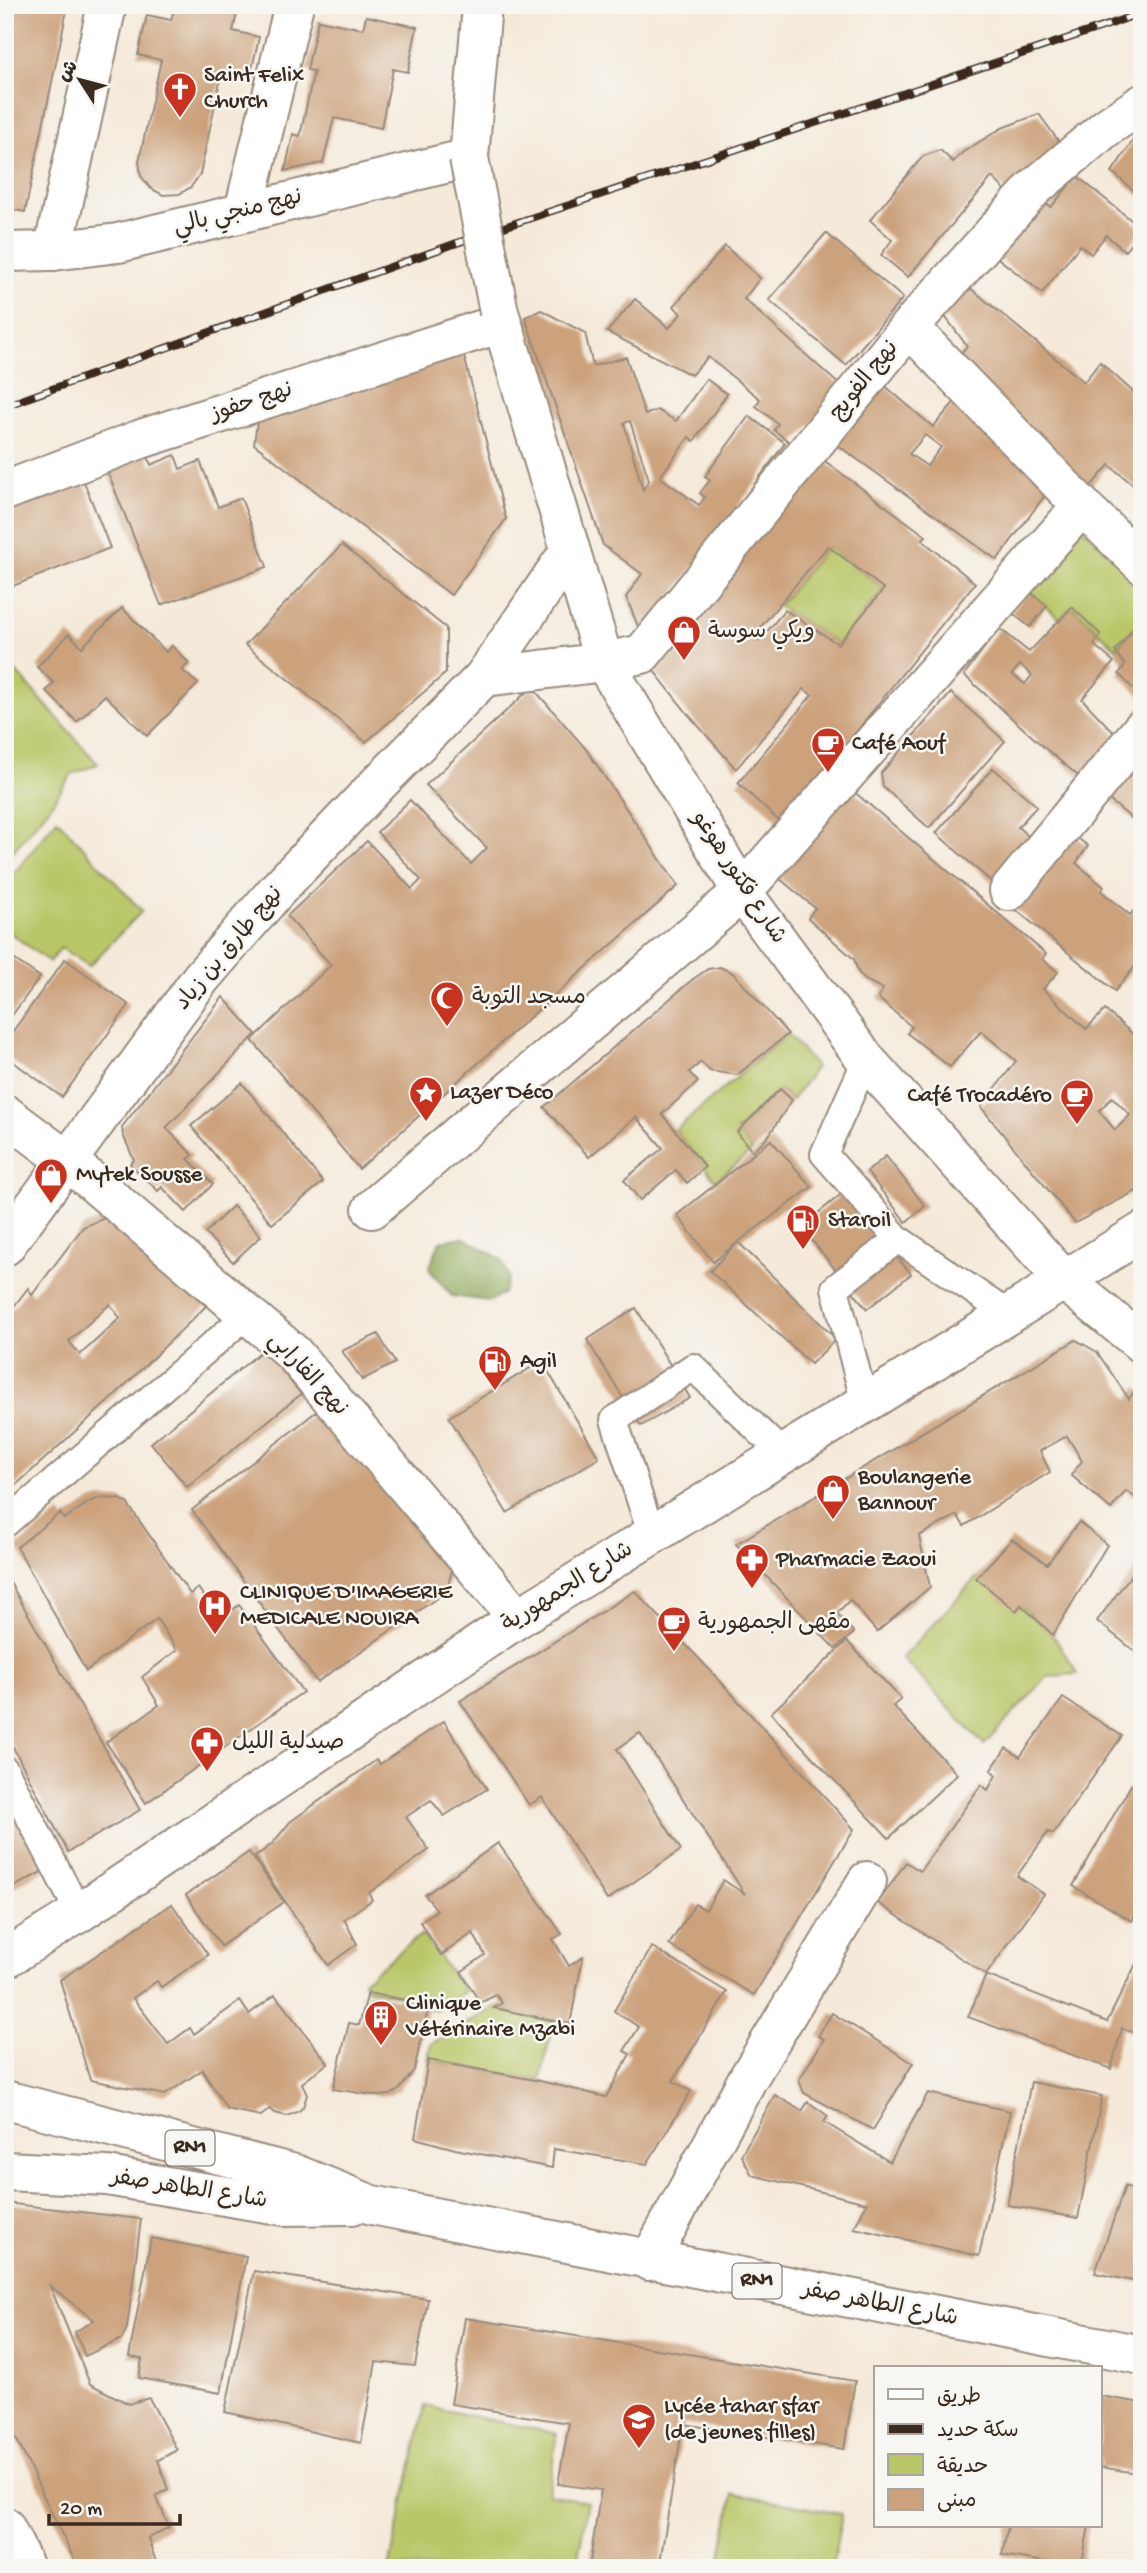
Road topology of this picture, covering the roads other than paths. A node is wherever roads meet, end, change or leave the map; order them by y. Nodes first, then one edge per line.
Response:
1 (107, 5) edge
2 (294, 5) edge
3 (482, 5) edge
4 (1142, 104) edge
5 (468, 158) junction
6 (244, 211) junction
7 (52, 251) junction
8 (5, 252) edge
9 (501, 318) junction
10 (909, 327) junction
11 (5, 491) edge
12 (1082, 506) junction
13 (569, 552) junction
14 (1142, 564) edge
15 (604, 662) junction
16 (484, 677) junction
17 (1142, 729) edge
18 (1009, 891) dead end
19 (742, 892) junction
20 (866, 1060) junction
21 (5, 1114) edge
22 (68, 1161) junction
23 (372, 1209) dead end
24 (1142, 1232) edge
25 (898, 1239) junction
26 (5, 1246) edge
27 (1065, 1280) junction
28 (247, 1315) junction
29 (1009, 1315) junction
30 (1142, 1345) edge
31 (865, 1404) junction
32 (783, 1454) junction
33 (5, 1524) edge
34 (652, 1536) junction
35 (518, 1618) junction
36 (5, 1770) edge
37 (867, 1881) dead end
38 (79, 1913) junction
39 (5, 1959) edge
40 (5, 2101) edge
41 (5, 2171) edge
42 (372, 2205) junction
43 (649, 2261) junction
44 (1142, 2355) edge
45 (5, 2528) edge
46 (24, 2568) edge

1 - 7 street
2 - 6 street
3 - 5 street
4 - 10 street, نهج الفويج
5 - 6 street, نهج منجي بالي
5 - 9 street, شارع فكتور هوغو, bridge
6 - 7 street, نهج منجي بالي
7 - 8 street, نهج منجي بالي
9 - 11 street, نهج حفوز
9 - 13 street, شارع فكتور هوغو
10 - 12 street
10 - 15 street, نهج الفويج
12 - 14 street
12 - 19 street
13 - 15 street, شارع فكتور هوغو
13 - 16 street, نهج طارق بن زياد
15 - 16 street
15 - 19 street, شارع فكتور هوغو
16 - 22 street, نهج طارق بن زياد
17 - 18 street
19 - 20 street, شارع فكتور هوغو
19 - 23 street
20 - 25 lane
20 - 27 street, شارع فكتور هوغو
21 - 22 street, نهج الفارابي
22 - 26 street, نهج طارق بن زياد
22 - 28 street, نهج الفارابي
24 - 27 street, شارع الجمهورية
25 - 29 lane
25 - 31 lane
27 - 29 street, شارع الجمهورية
27 - 30 street, شارع فكتور هوغو
28 - 33 lane
28 - 35 street, نهج الفارابي
29 - 31 street, شارع الجمهورية
31 - 32 street, شارع الجمهورية
32 - 34 street, شارع الجمهورية
32 - 34 lane
34 - 35 street, شارع الجمهورية
35 - 38 street, شارع الجمهورية
36 - 38 lane
37 - 43 street
38 - 39 street, شارع الجمهورية
40 - 42 street, شارع الطاهر صفر / RN1
41 - 42 street, شارع الطاهر صفر / RN1
42 - 43 street, شارع الطاهر صفر / RN1
43 - 44 street, شارع الطاهر صفر / RN1
45 - 46 street

